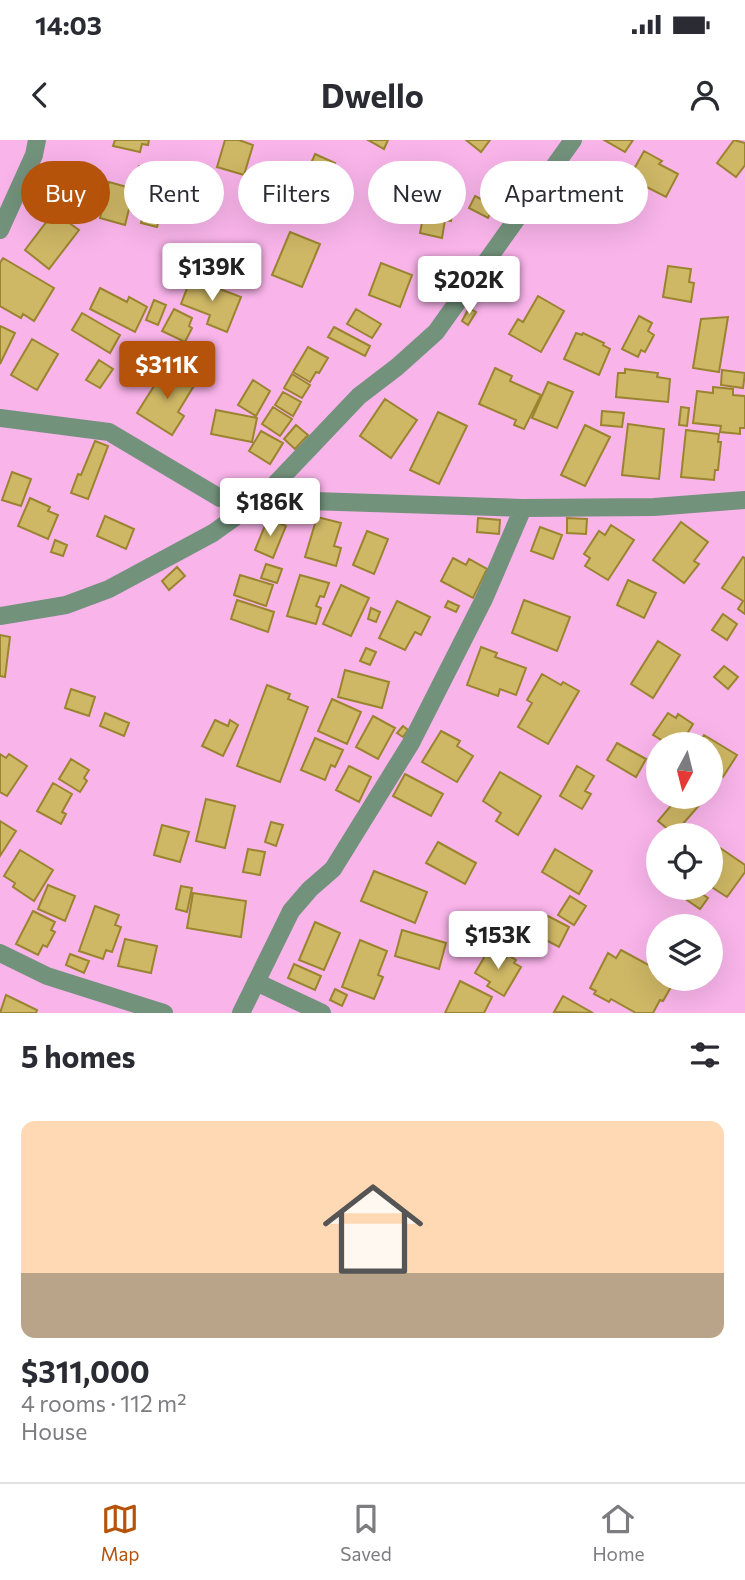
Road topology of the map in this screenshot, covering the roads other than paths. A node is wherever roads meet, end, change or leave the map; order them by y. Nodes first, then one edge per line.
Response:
1 (37, 140) edge
2 (573, 140) edge
3 (0, 230) edge
4 (0, 418) edge
5 (262, 498) junction
6 (745, 500) edge
7 (523, 508) junction
8 (0, 616) edge
9 (0, 953) edge
10 (256, 982) junction
11 (164, 1013) edge
12 (241, 1013) edge
13 (322, 1013) edge

1 - 3 street
2 - 5 street
4 - 5 street
5 - 7 street
5 - 8 street
6 - 7 street
7 - 10 street
9 - 11 street
10 - 12 street
10 - 13 street

